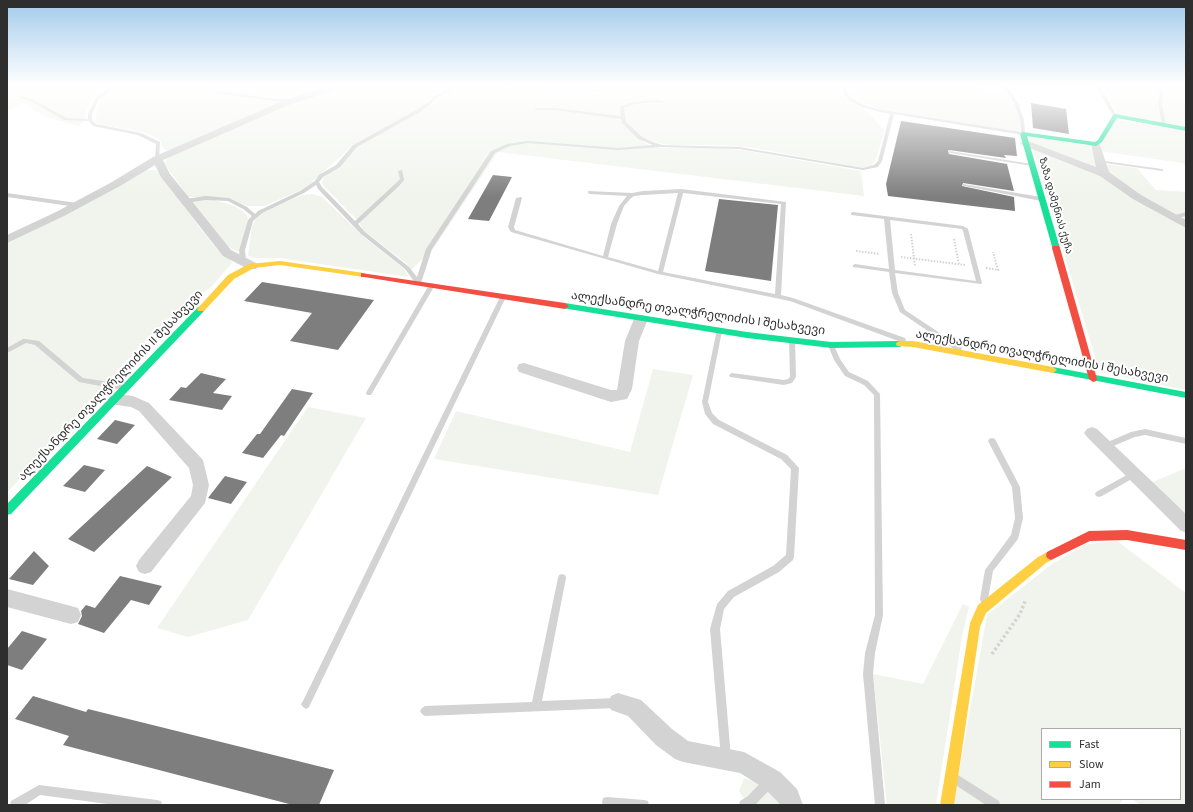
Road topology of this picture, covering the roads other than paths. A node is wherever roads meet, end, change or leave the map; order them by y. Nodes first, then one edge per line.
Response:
1 (92, 122) edge
2 (245, 122) edge
3 (398, 122) edge
4 (624, 122) edge
5 (890, 122) edge
6 (934, 122) edge
7 (1022, 122) edge
8 (1111, 122) edge
9 (1147, 122) edge
10 (1163, 122) edge
11 (1164, 125) junction
12 (1186, 129) edge
13 (1024, 139) junction
14 (1096, 144) junction
15 (662, 146) junction
16 (951, 152) dead end
17 (157, 159) junction
18 (1099, 161) junction
19 (1032, 165) junction
20 (1162, 170) dead end
21 (400, 171) dead end
22 (1104, 174) junction
23 (317, 182) junction
24 (964, 185) dead end
25 (681, 191) junction
26 (590, 192) dead end
27 (7, 195) edge
28 (632, 195) junction
29 (519, 198) dead end
30 (1041, 199) junction
31 (185, 201) junction
32 (77, 205) junction
33 (853, 214) dead end
34 (1186, 214) edge
35 (255, 216) junction
36 (1172, 217) junction
37 (887, 218) junction
38 (355, 224) junction
39 (1186, 225) edge
40 (7, 239) edge
41 (605, 258) junction
42 (247, 263) junction
43 (855, 266) dead end
44 (892, 271) junction
45 (660, 273) junction
46 (231, 277) joint
47 (418, 283) junction
48 (432, 285) junction
49 (778, 296) junction
50 (503, 297) junction
51 (641, 319) junction
52 (719, 331) junction
53 (792, 340) junction
54 (913, 344) junction
55 (831, 345) junction
56 (7, 351) edge
57 (967, 355) junction
58 (524, 368) dead end
59 (732, 375) dead end
60 (1093, 379) junction
61 (369, 393) dead end
62 (121, 394) junction
63 (1186, 395) edge
64 (1092, 433) dead end
65 (992, 441) dead end
66 (1186, 441) edge
67 (1106, 446) junction
68 (1134, 474) junction
69 (1099, 494) dead end
70 (7, 511) edge
71 (1186, 525) edge
72 (1186, 545) edge
73 (145, 566) dead end
74 (562, 578) dead end
75 (7, 598) edge
76 (982, 609) junction
77 (71, 615) dead end
78 (618, 703) joint
79 (306, 704) dead end
80 (536, 706) junction
81 (425, 711) dead end
82 (726, 760) junction
83 (951, 775) junction
84 (772, 780) junction
85 (607, 802) dead end
86 (14, 805) edge
87 (157, 805) edge
88 (644, 805) edge
89 (744, 805) edge
90 (792, 805) edge
91 (880, 805) edge
92 (947, 805) edge
93 (995, 805) edge

1 - 17 lane
2 - 17 street
3 - 23 lane
4 - 15 lane
5 - 15 lane
6 - 13 lane
7 - 13 lane
8 - 14 street
9 - 11 street
10 - 11 lane
11 - 12 street
13 - 14 street
13 - 19 street, ზაზა დამენიას ქუჩა
13 - 22 street
14 - 18 street
15 - 47 lane
16 - 19 lane
17 - 31 street
17 - 32 street
18 - 20 lane
18 - 22 street
19 - 30 street, ზაზა დამენიას ქუჩა
21 - 38 lane
22 - 36 street
23 - 35 lane
23 - 38 lane
24 - 30 lane
25 - 28 lane
25 - 45 lane
25 - 49 lane
26 - 28 lane
27 - 32 lane
28 - 41 lane
29 - 41 lane
30 - 60 street, ზაზა დამენიას ქუჩა
31 - 35 lane
31 - 42 street
32 - 40 street
33 - 37 lane
34 - 36 lane
35 - 42 lane
36 - 39 street
37 - 44 lane
37 - 44 lane
38 - 47 lane
41 - 45 lane
42 - 46 street, ალექსანდრე თვალჭრელიძის I შესახვევი
42 - 47 street, ალექსანდრე თვალჭრელიძის I შესახვევი
43 - 44 lane
44 - 57 lane
45 - 49 lane
46 - 62 street, ალექსანდრე თვალჭრელიძის II შესახვევი
47 - 48 street, ალექსანდრე თვალჭრელიძის I შესახვევი
48 - 50 street, ალექსანდრე თვალჭრელიძის I შესახვევი
48 - 61 lane
49 - 54 lane
50 - 51 street, ალექსანდრე თვალჭრელიძის I შესახვევი
50 - 79 lane
51 - 52 street, ალექსანდრე თვალჭრელიძის I შესახვევი
51 - 58 street
52 - 53 street, ალექსანდრე თვალჭრელიძის I შესახვევი
52 - 82 lane
53 - 55 street, ალექსანდრე თვალჭრელიძის I შესახვევი
53 - 59 lane
54 - 55 street, ალექსანდრე თვალჭრელიძის I შესახვევი
54 - 57 street, ალექსანდრე თვალჭრელიძის I შესახვევი
55 - 91 lane
56 - 62 lane
57 - 60 street, ალექსანდრე თვალჭრელიძის I შესახვევი
60 - 63 street, ალექსანდრე თვალჭრელიძის I შესახვევი
62 - 70 street, ალექსანდრე თვალჭრელიძის II შესახვევი
62 - 73 street
64 - 67 street
65 - 76 lane
66 - 67 lane
67 - 68 street
68 - 69 lane
68 - 71 street
72 - 76 street
74 - 80 lane
75 - 77 street
76 - 83 street
78 - 80 lane
78 - 82 street
80 - 81 lane
82 - 84 street
83 - 92 street
83 - 93 lane
84 - 89 lane
84 - 90 street
85 - 88 lane
86 - 87 lane

